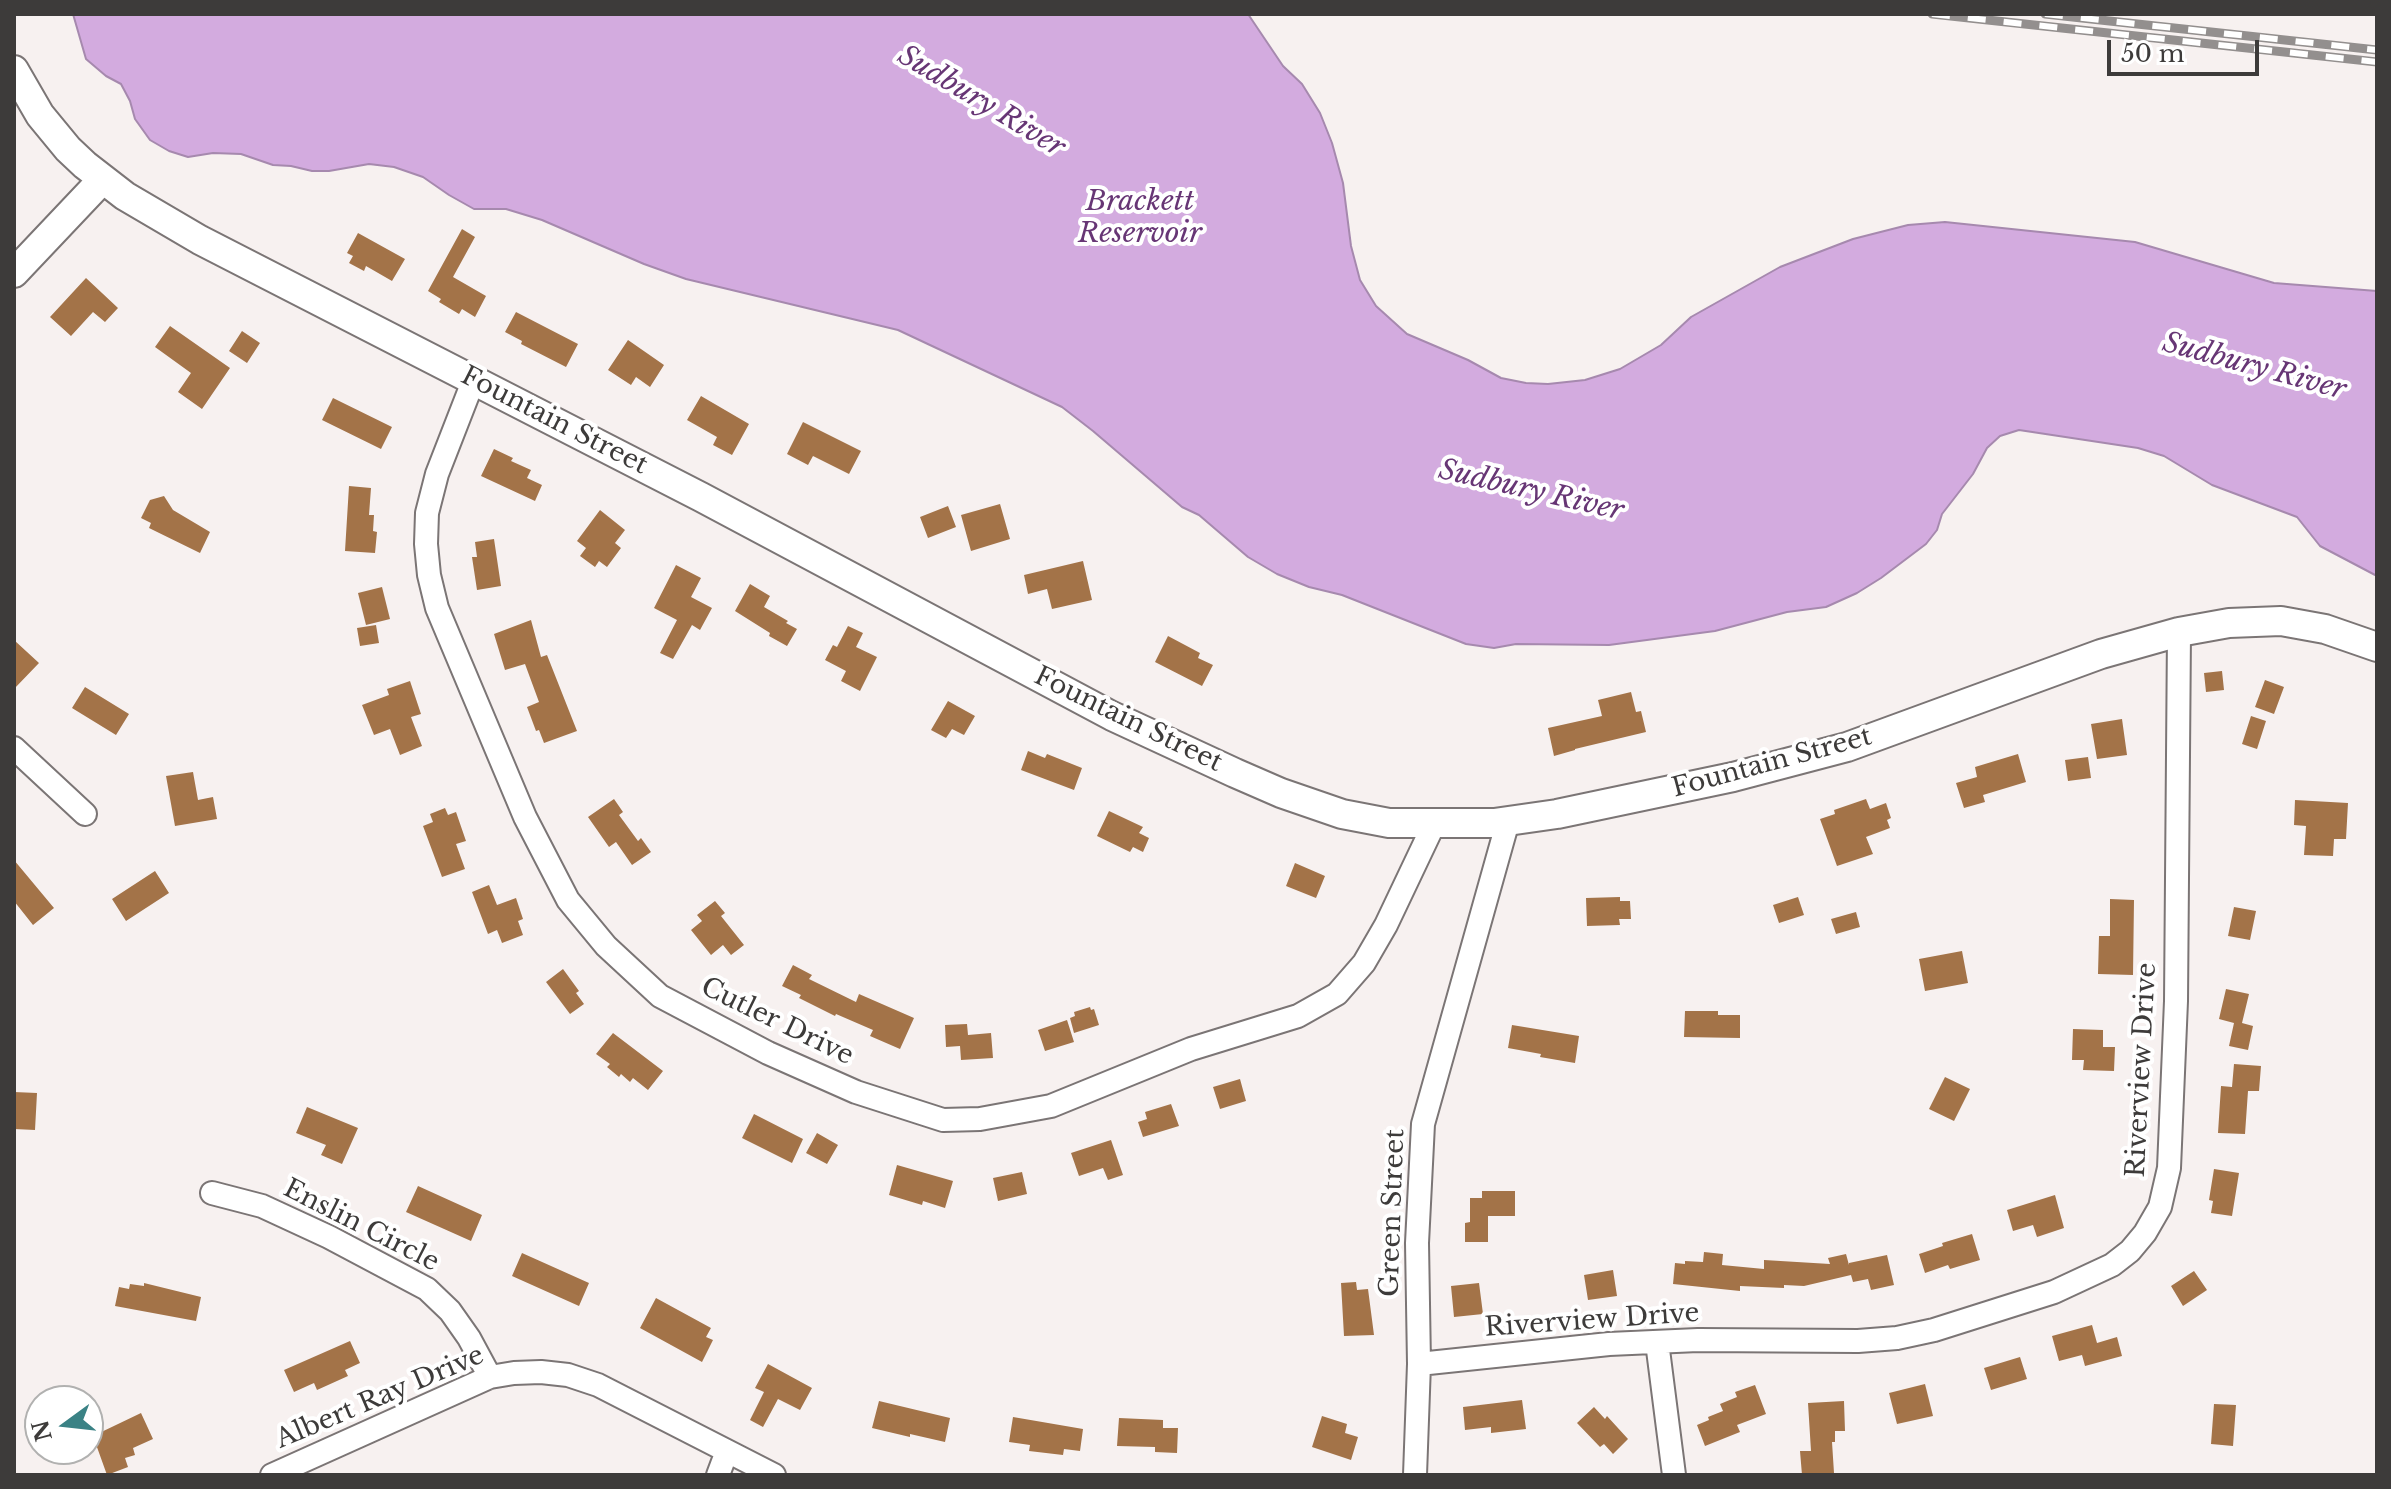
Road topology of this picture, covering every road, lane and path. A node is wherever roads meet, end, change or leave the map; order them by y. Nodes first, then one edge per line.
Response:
1 (14, 70) edge
2 (102, 180) junction
3 (14, 273) edge
4 (474, 379) junction
5 (2179, 632) junction
6 (2377, 647) edge
7 (14, 748) edge
8 (85, 814) dead end
9 (1508, 821) junction
10 (1434, 824) junction
11 (212, 1193) dead end
12 (1657, 1342) junction
13 (1419, 1364) junction
14 (490, 1377) junction
15 (727, 1451) junction
16 (272, 1475) edge
17 (718, 1475) edge
18 (774, 1475) edge
19 (1415, 1475) edge
20 (1674, 1475) edge

1 - 2 street, Fountain Street
2 - 3 street
2 - 4 street, Fountain Street
4 - 10 street, Fountain Street
4 - 10 street, Cutler Drive
5 - 6 street, Fountain Street
5 - 9 street, Fountain Street
5 - 12 street, Riverview Drive
7 - 8 street
9 - 10 street, Fountain Street
9 - 13 street, Green Street
11 - 14 street, Enslin Circle
12 - 13 street, Riverview Drive
12 - 20 street
13 - 19 street, Green Street
14 - 15 street, Albert Ray Drive
14 - 16 street, Albert Ray Drive
15 - 17 street
15 - 18 street, Albert Ray Drive

